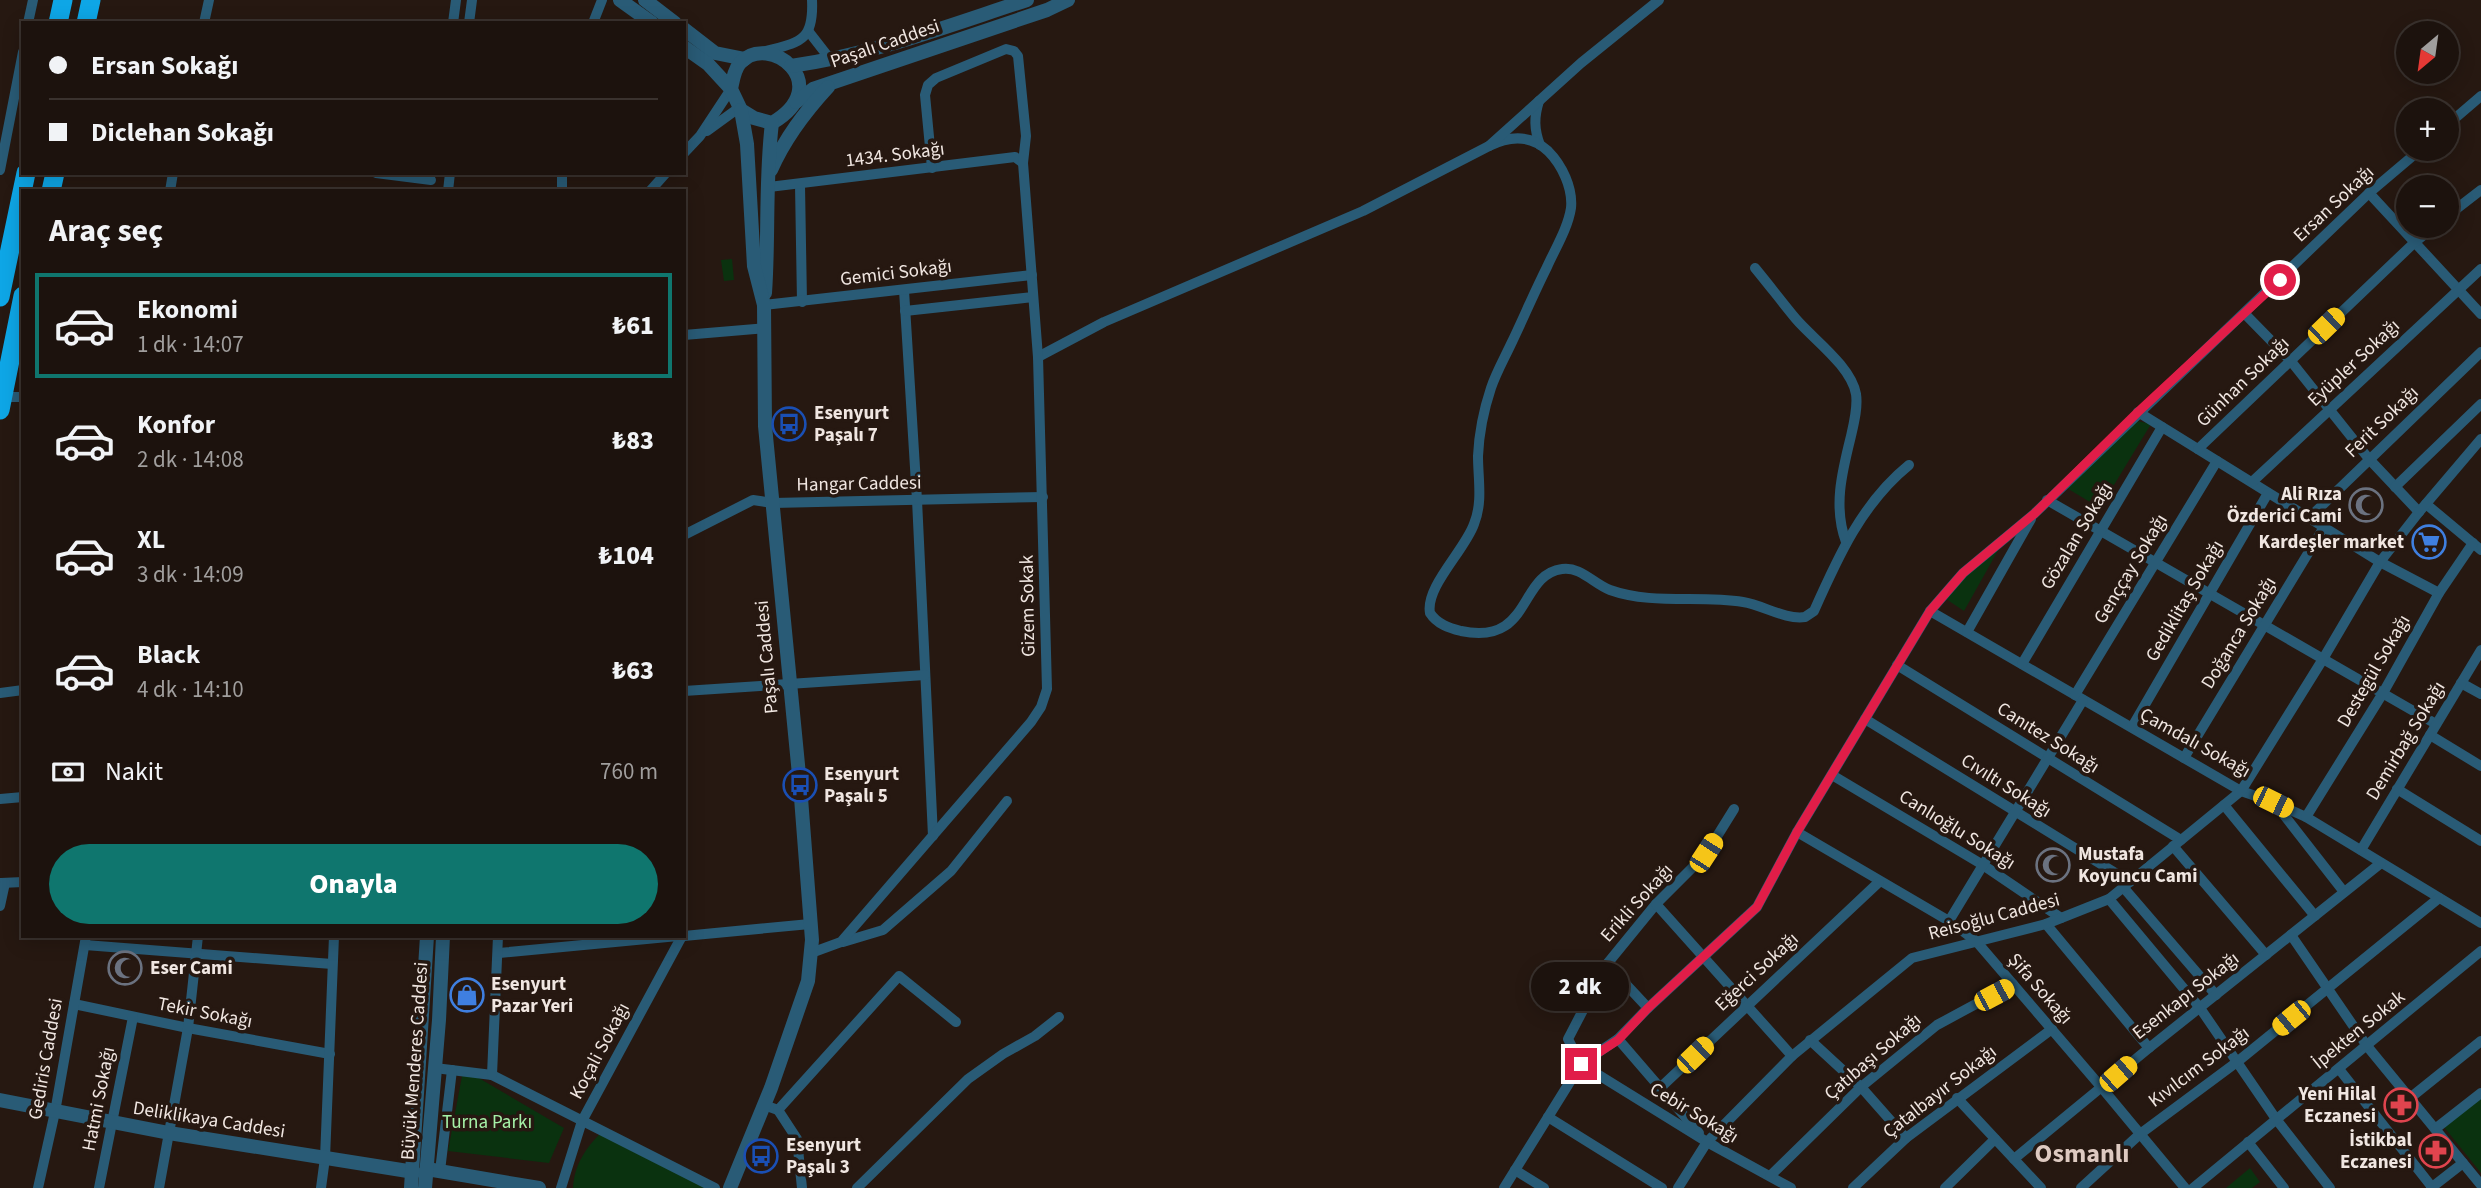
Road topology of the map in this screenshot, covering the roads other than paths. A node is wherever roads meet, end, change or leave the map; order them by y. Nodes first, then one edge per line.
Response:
1 (33, 0) edge
2 (56, 0) edge
3 (63, 0) edge
4 (81, 0) edge
5 (91, 0) edge
6 (209, 0) edge
7 (456, 0) edge
8 (472, 0) edge
9 (602, 0) edge
10 (620, 0) edge
11 (645, 0) edge
12 (812, 0) edge
13 (1027, 0) edge
14 (1068, 0) edge
15 (1659, 0) edge
16 (28, 21) edge
17 (56, 21) edge
18 (57, 21) edge
19 (77, 21) edge
20 (86, 21) edge
21 (204, 21) edge
22 (453, 21) edge
23 (469, 21) edge
24 (594, 21) edge
25 (649, 21) edge
26 (672, 21) edge
27 (686, 31) edge
28 (809, 32) junction
29 (686, 48) edge
30 (761, 52) junction
31 (745, 59) junction
32 (830, 59) junction
33 (21, 62) edge
34 (791, 66) junction
35 (831, 83) junction
36 (731, 89) junction
37 (2481, 96) edge
38 (1539, 101) junction
39 (796, 102) junction
40 (740, 108) junction
41 (2459, 115) edge
42 (772, 123) junction
43 (700, 136) junction
44 (1489, 145) junction
45 (1540, 145) junction
46 (686, 151) edge
47 (2407, 161) edge
48 (1023, 163) junction
49 (932, 168) junction
50 (0, 169) edge
51 (390, 175) edge
52 (664, 175) edge
53 (431, 181) edge
54 (769, 181) junction
55 (800, 185) junction
56 (652, 189) edge
57 (2481, 190) edge
58 (2370, 193) junction
59 (21, 197) edge
60 (2459, 207) edge
61 (2420, 238) edge
62 (2415, 242) junction
63 (1755, 268) dead end
64 (2481, 269) edge
65 (1032, 275) junction
66 (2458, 289) junction
67 (904, 290) junction
68 (0, 297) edge
69 (1033, 297) junction
70 (802, 302) junction
71 (764, 305) junction
72 (21, 306) edge
73 (905, 311) junction
74 (2245, 314) junction
75 (2481, 314) edge
76 (766, 328) junction
77 (686, 335) edge
78 (2481, 352) edge
79 (1038, 357) junction
80 (2290, 360) junction
81 (21, 398) edge
82 (1, 403) edge
83 (2481, 404) edge
84 (2329, 410) junction
85 (2138, 412) junction
86 (2162, 427) junction
87 (2481, 439) edge
88 (2198, 449) junction
89 (2369, 459) junction
90 (2217, 461) junction
91 (1909, 465) dead end
92 (2252, 482) junction
93 (2395, 487) junction
94 (2268, 493) junction
95 (1043, 497) junction
96 (917, 500) junction
97 (2047, 500) junction
98 (773, 503) junction
99 (2422, 508) junction
100 (2034, 514) junction
101 (2309, 518) junction
102 (2324, 527) junction
103 (2100, 530) junction
104 (686, 534) edge
105 (1846, 542) junction
106 (2477, 547) edge
107 (2380, 562) junction
108 (2156, 563) junction
109 (2440, 593) junction
110 (2210, 594) junction
111 (1930, 611) junction
112 (2265, 625) junction
113 (1967, 632) junction
114 (2481, 650) edge
115 (2323, 659) junction
116 (2022, 664) junction
117 (1897, 665) junction
118 (925, 676) junction
119 (789, 682) junction
120 (2461, 683) junction
121 (21, 690) edge
122 (2, 691) edge
123 (686, 691) edge
124 (2382, 693) junction
125 (2481, 694) edge
126 (2079, 697) junction
127 (1865, 719) junction
128 (2436, 724) junction
129 (2132, 727) junction
130 (2430, 735) junction
131 (2048, 758) junction
132 (2184, 758) junction
133 (2481, 766) edge
134 (1832, 775) junction
135 (2397, 789) junction
136 (2241, 790) junction
137 (21, 797) edge
138 (0, 799) edge
139 (1007, 801) dead end
140 (2273, 802) junction
141 (2224, 805) junction
142 (1734, 809) dead end
143 (2015, 813) junction
144 (2306, 817) junction
145 (1797, 832) junction
146 (933, 836) junction
147 (2481, 841) edge
148 (2177, 843) junction
149 (2361, 850) junction
150 (2381, 863) junction
151 (1983, 865) junction
152 (1879, 882) junction
153 (3, 883) edge
154 (21, 883) edge
155 (2126, 885) junction
156 (2344, 892) junction
157 (2439, 898) junction
158 (2109, 899) junction
159 (1656, 904) junction
160 (0, 906) edge
161 (2315, 916) junction
162 (2061, 918) junction
163 (1949, 921) junction
164 (2481, 923) edge
165 (810, 924) junction
166 (2046, 924) junction
167 (686, 935) edge
168 (2291, 935) junction
169 (198, 938) edge
170 (334, 938) edge
171 (426, 938) edge
172 (443, 938) edge
173 (498, 938) edge
174 (658, 938) edge
175 (678, 938) edge
176 (85, 941) edge
177 (1976, 941) junction
178 (841, 942) junction
179 (2481, 951) edge
180 (499, 953) junction
181 (810, 953) junction
182 (196, 954) junction
183 (2266, 955) junction
184 (1703, 957) junction
185 (332, 964) junction
186 (1606, 964) junction
187 (2013, 985) junction
188 (2328, 988) junction
189 (2216, 995) junction
190 (74, 1004) junction
191 (1747, 1006) junction
192 (1648, 1008) junction
193 (2200, 1008) junction
194 (133, 1017) junction
195 (1059, 1017) dead end
196 (956, 1022) dead end
197 (188, 1028) junction
198 (2052, 1029) junction
199 (1618, 1040) junction
200 (1810, 1040) junction
201 (2481, 1041) edge
202 (2367, 1046) junction
203 (2148, 1048) junction
204 (330, 1054) junction
205 (1792, 1056) junction
206 (2237, 1062) junction
207 (1581, 1064) junction
208 (435, 1068) junction
209 (2339, 1069) junction
210 (452, 1070) junction
211 (492, 1075) junction
212 (1861, 1087) junction
213 (2102, 1087) junction
214 (1660, 1088) junction
215 (2481, 1093) edge
216 (1957, 1098) junction
217 (2410, 1098) junction
218 (0, 1100) edge
219 (771, 1107) junction
220 (55, 1112) junction
221 (1548, 1117) junction
222 (2276, 1119) junction
223 (582, 1121) junction
224 (111, 1123) junction
225 (2435, 1129) junction
226 (169, 1133) junction
227 (2140, 1134) junction
228 (1906, 1138) junction
229 (1995, 1139) junction
230 (1707, 1142) junction
231 (2248, 1142) junction
232 (325, 1158) junction
233 (2014, 1159) junction
234 (2463, 1163) junction
235 (1515, 1170) junction
236 (427, 1171) junction
237 (1770, 1176) junction
238 (2481, 1185) edge
239 (38, 1188) edge
240 (99, 1188) edge
241 (159, 1188) edge
242 (321, 1188) edge
243 (411, 1188) edge
244 (425, 1188) edge
245 (539, 1188) edge
246 (561, 1188) edge
247 (715, 1188) edge
248 (730, 1188) edge
249 (802, 1188) edge
250 (857, 1188) edge
251 (1504, 1188) edge
252 (1544, 1188) edge
253 (1662, 1188) edge
254 (1678, 1188) edge
255 (1791, 1188) edge
256 (1853, 1188) edge
257 (1945, 1188) edge
258 (2041, 1188) edge
259 (2081, 1188) edge
260 (2185, 1188) edge
261 (2193, 1188) edge
262 (2284, 1188) edge
263 (2330, 1188) edge
264 (2431, 1188) edge

1 - 16 street
2 - 17 highway
3 - 18 highway
4 - 19 highway
5 - 20 highway
6 - 21 street
7 - 22 street
8 - 23 street
9 - 24 street
10 - 25 street
11 - 26 street
12 - 28 street
13 - 32 street, Paşalı Caddesi
14 - 35 street, Paşalı Caddesi
15 - 38 street
27 - 31 street
28 - 30 street
28 - 32 street
29 - 36 street
30 - 31 street
30 - 34 street
31 - 36 street
32 - 34 street, Paşalı Caddesi
33 - 50 street
34 - 39 street
35 - 39 street, Paşalı Caddesi
35 - 54 street
36 - 40 street
36 - 43 street
37 - 41 street
38 - 44 street
38 - 45 street
39 - 42 street
40 - 42 street
40 - 43 street
40 - 71 street, Paşalı Caddesi
42 - 54 street
43 - 46 street
44 - 45 street
44 - 79 street
45 - 105 street
47 - 58 street, Ersan Sokağı
48 - 49 street, 1434. Sokağı
48 - 49 street, Gizem Sokak
48 - 65 street, Gizem Sokak
49 - 55 street, 1434. Sokağı
51 - 53 street
52 - 56 street
54 - 55 street, 1434. Sokağı
54 - 71 street
55 - 70 street
57 - 60 street
58 - 62 street
58 - 74 street, Ersan Sokağı
59 - 68 highway
61 - 62 street, Günhan Sokağı
62 - 66 street
62 - 80 street, Günhan Sokağı
63 - 105 street
64 - 66 street, Eyüpler Sokağı
65 - 67 street, Gemici Sokağı
65 - 69 street, Gizem Sokak
66 - 75 street
66 - 84 street, Eyüpler Sokağı
67 - 70 street, Gemici Sokağı
67 - 73 street
69 - 73 street
69 - 79 street, Gizem Sokak
70 - 71 street, Gemici Sokağı
71 - 76 street, Paşalı Caddesi
72 - 82 highway
73 - 96 street
74 - 80 street
74 - 85 street, Ersan Sokağı
76 - 77 street
76 - 98 street, Paşalı Caddesi
78 - 89 street, Ferit Sokağı
79 - 95 street, Gizem Sokak
80 - 84 street
80 - 88 street, Günhan Sokağı
81 - 82 street
83 - 93 street
84 - 89 street
84 - 92 street, Eyüpler Sokağı
85 - 86 street
85 - 97 street, Ersan Sokağı
86 - 88 street
86 - 103 street, Gözalan Sokağı
87 - 99 street, Reisoğlu Caddesi
88 - 90 street
89 - 93 street
89 - 101 street, Ferit Sokağı
90 - 92 street
90 - 108 street, Genççay Sokağı
91 - 105 street
92 - 94 street
93 - 99 street
94 - 101 street
94 - 110 street, Gediklitaş Sokağı
95 - 96 street, Hangar Caddesi
95 - 146 street, Gizem Sokak
96 - 98 street, Hangar Caddesi
96 - 118 street
97 - 100 street, Ersan Sokağı
97 - 103 street
98 - 104 street, Hangar Caddesi
98 - 119 street, Paşalı Caddesi
99 - 106 street
99 - 107 street, Reisoğlu Caddesi
100 - 111 street, Ersan Sokağı
100 - 113 street
101 - 102 street
102 - 107 street
102 - 112 street, Doğanca Sokağı
103 - 108 street
103 - 116 street, Gözalan Sokağı
106 - 109 street, Destegül Sokağı
107 - 109 street
107 - 115 street, Reisoğlu Caddesi
108 - 110 street
108 - 126 street, Genççay Sokağı
109 - 124 street, Destegül Sokağı
110 - 112 street
110 - 129 street, Gediklitaş Sokağı
111 - 113 street, Çamdalı Sokağı
111 - 117 street, Ersan Sokağı
112 - 115 street
112 - 132 street, Doğanca Sokağı
113 - 116 street, Çamdalı Sokağı
114 - 120 street, Demirbağ Sokağı
115 - 124 street
115 - 136 street, Reisoğlu Caddesi
116 - 126 street, Çamdalı Sokağı
117 - 127 street, Ersan Sokağı
117 - 131 street, Canıtez Sokağı
118 - 119 street
118 - 146 street
119 - 123 street
119 - 165 street, Paşalı Caddesi
120 - 125 street
120 - 128 street, Demirbağ Sokağı
121 - 122 street
124 - 128 street
124 - 144 street, Destegül Sokağı
126 - 129 street, Çamdalı Sokağı
126 - 131 street, Genççay Sokağı
127 - 134 street, Ersan Sokağı
127 - 143 street, Cıvıltı Sokağı
128 - 130 street, Demirbağ Sokağı
129 - 132 street, Çamdalı Sokağı
130 - 133 street
130 - 135 street, Demirbağ Sokağı
131 - 143 street, Genççay Sokağı
131 - 148 street, Canıtez Sokağı
132 - 136 street, Çamdalı Sokağı
134 - 145 street, Ersan Sokağı
134 - 151 street, Canlıoğlu Sokağı
135 - 147 street
135 - 149 street, Demirbağ Sokağı
136 - 140 street, Çamdalı Sokağı
136 - 141 street, Reisoğlu Caddesi
137 - 138 street
139 - 178 street
140 - 144 street, Çamdalı Sokağı
140 - 156 street
141 - 148 street, Reisoğlu Caddesi
141 - 161 street
142 - 159 street, Erikli Sokağı
143 - 151 street, Genççay Sokağı
143 - 155 street, Cıvıltı Sokağı
144 - 149 street, Çamdalı Sokağı
145 - 152 street, Şifa Sokağı
145 - 184 street, Ersan Sokağı
146 - 178 street, Gizem Sokak
148 - 155 street, Reisoğlu Caddesi
148 - 183 street, Canıtez Sokağı
149 - 150 street, Çamdalı Sokağı
150 - 156 street, Esenkapı Sokağı
150 - 157 street, Çamdalı Sokağı
151 - 162 street, Canlıoğlu Sokağı
151 - 163 street, Genççay Sokağı
152 - 163 street, Şifa Sokağı
152 - 191 street, Eğerci Sokağı
153 - 154 street
153 - 160 street
155 - 158 street, Reisoğlu Caddesi
155 - 189 street, Cıvıltı Sokağı
156 - 161 street, Esenkapı Sokağı
157 - 164 street, Çamdalı Sokağı
157 - 188 street, Kıvılcım Sokağı
158 - 162 street, Reisoğlu Caddesi
158 - 193 street
159 - 184 street
159 - 186 street, Erikli Sokağı
161 - 168 street, Esenkapı Sokağı
162 - 166 street, Reisoğlu Caddesi
163 - 177 street, Şifa Sokağı
165 - 167 street
165 - 181 street, Paşalı Caddesi
166 - 177 street, Reisoğlu Caddesi
166 - 203 street
168 - 183 street, Esenkapı Sokağı
168 - 188 street
169 - 182 street
170 - 185 street
171 - 236 street, Büyük Menderes Caddesi
172 - 208 street, Büyük Menderes Caddesi
173 - 180 street
174 - 180 street
175 - 223 street, Koçali Sokağı
176 - 182 street
176 - 190 street, Gediris Caddesi
177 - 187 street, Şifa Sokağı
177 - 200 street, Reisoğlu Caddesi
178 - 181 street, Gizem Sokak
179 - 202 street, İpekten Sokak
180 - 211 street
181 - 219 street, Paşalı Caddesi
182 - 185 street
182 - 197 street
183 - 189 street, Esenkapı Sokağı
184 - 191 street
184 - 192 street, Ersan Sokağı
185 - 204 street
186 - 192 street
186 - 207 street, Erikli Sokağı
187 - 198 street, Şifa Sokağı
187 - 212 street, Çatıbaşı Sokağı
188 - 202 street
188 - 206 street, Kıvılcım Sokağı
189 - 193 street, Esenkapı Sokağı
190 - 194 street, Tekir Sokağı
190 - 220 street, Gediris Caddesi
191 - 205 street
191 - 214 street, Eğerci Sokağı
192 - 199 street, Ersan Sokağı
193 - 203 street, Esenkapı Sokağı
193 - 206 street
194 - 197 street, Tekir Sokağı
194 - 224 street, Hatmi Sokağı
195 - 250 street
196 - 219 street
197 - 204 street, Tekir Sokağı
197 - 226 street
198 - 213 street, Şifa Sokağı
198 - 216 street, Çatalbayır Sokağı
199 - 207 street, Ersan Sokağı
199 - 214 street
200 - 205 street, Reisoğlu Caddesi
200 - 212 street
201 - 217 street
202 - 209 street, İpekten Sokak
202 - 217 street
203 - 213 street, Esenkapı Sokağı
204 - 232 street
205 - 230 street, Reisoğlu Caddesi
206 - 222 street
206 - 227 street, Kıvılcım Sokağı
207 - 221 street
207 - 230 street, Cebir Sokağı
208 - 210 street
208 - 236 street, Büyük Menderes Caddesi
209 - 222 street, İpekten Sokak
209 - 264 street
210 - 211 street
210 - 236 street
211 - 223 street
212 - 228 street
212 - 237 street, Çatıbaşı Sokağı
213 - 227 street, Şifa Sokağı
213 - 233 street, Esenkapı Sokağı
214 - 230 street
215 - 225 street
216 - 228 street, Çatalbayır Sokağı
216 - 229 street
217 - 225 street
218 - 220 street, Deliklikaya Caddesi
219 - 248 street, Paşalı Caddesi
219 - 249 street
220 - 224 street, Deliklikaya Caddesi
220 - 239 street, Gediris Caddesi
221 - 235 street
221 - 253 street
222 - 231 street, İpekten Sokak
222 - 263 street
223 - 246 street, Koçali Sokağı
223 - 247 street
224 - 226 street, Deliklikaya Caddesi
224 - 240 street, Hatmi Sokağı
225 - 234 street
226 - 232 street, Deliklikaya Caddesi
226 - 241 street
227 - 259 street, Kıvılcım Sokağı
227 - 260 street, Şifa Sokağı
228 - 256 street, Çatalbayır Sokağı
229 - 233 street
229 - 257 street
230 - 237 street, Cebir Sokağı
230 - 254 street, Reisoğlu Caddesi
231 - 261 street, İpekten Sokak
231 - 262 street
232 - 236 street, Deliklikaya Caddesi
232 - 242 street
233 - 258 street
234 - 238 street
234 - 264 street
235 - 251 street
235 - 252 street
236 - 243 street, Büyük Menderes Caddesi
236 - 244 street, Büyük Menderes Caddesi
236 - 245 street, Deliklikaya Caddesi
237 - 255 street, Cebir Sokağı

